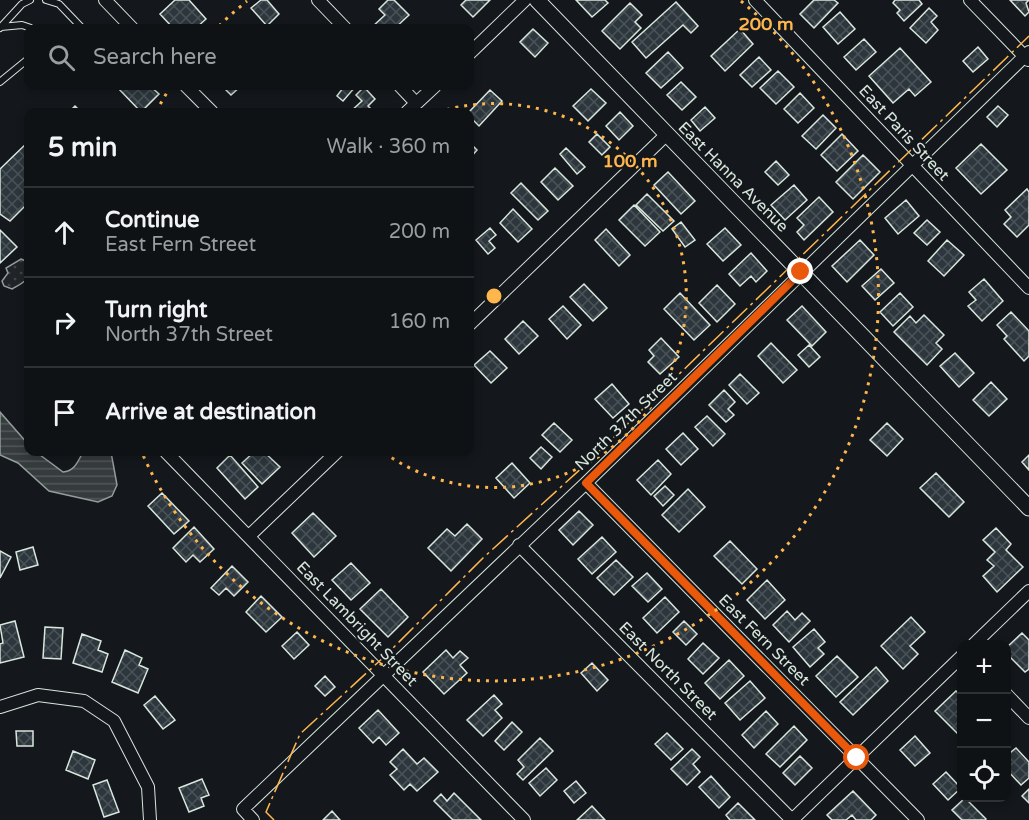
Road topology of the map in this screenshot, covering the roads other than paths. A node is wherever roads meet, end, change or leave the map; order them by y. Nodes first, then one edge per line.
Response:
1 (30, 0) edge
2 (46, 0) edge
3 (105, 0) edge
4 (318, 0) edge
5 (525, 0) edge
6 (537, 0) edge
7 (755, 0) edge
8 (969, 0) edge
9 (78, 24) edge
10 (126, 24) edge
11 (341, 24) edge
12 (24, 26) edge
13 (1, 27) edge
14 (474, 48) edge
15 (1027, 57) edge
16 (24, 62) edge
17 (0, 82) edge
18 (190, 90) edge
19 (403, 90) edge
20 (431, 90) edge
21 (416, 103) junction
22 (208, 108) edge
23 (410, 108) edge
24 (666, 135) junction
25 (911, 165) junction
26 (801, 272) junction
27 (1029, 288) edge
28 (474, 320) edge
29 (170, 456) edge
30 (333, 456) edge
31 (586, 483) junction
32 (1029, 508) edge
33 (249, 536) junction
34 (519, 545) junction
35 (1029, 591) edge
36 (979, 640) edge
37 (957, 662) edge
38 (383, 674) junction
39 (1011, 699) edge
40 (0, 707) edge
41 (1029, 718) edge
42 (857, 758) junction
43 (150, 820) edge
44 (253, 820) edge
45 (524, 820) edge
46 (792, 820) edge
47 (918, 820) edge

1 - 13 lane
2 - 9 lane
3 - 10 street
4 - 11 street
5 - 14 street
6 - 24 street, East Hanna Avenue
7 - 25 street, East Paris Street
8 - 15 street
12 - 13 lane
15 - 25 street, North 37th Street
16 - 17 lane
18 - 22 street
19 - 21 street
20 - 21 street
21 - 23 street
24 - 26 street, East Hanna Avenue
24 - 28 street
25 - 26 street, North 37th Street
25 - 27 street, East Paris Street
26 - 31 street, North 37th Street
26 - 32 street, East Hanna Avenue
29 - 33 street, East Lambright Street
30 - 33 street
31 - 34 street, North 37th Street
31 - 42 street, East Fern Street
33 - 38 street, East Lambright Street
34 - 38 street, North 37th Street
34 - 46 street, East North Street
35 - 36 street
37 - 42 street
38 - 44 street, North 37th Street
38 - 45 street, East Lambright Street
39 - 41 street
40 - 43 street
42 - 46 street
42 - 47 street, East Fern Street

